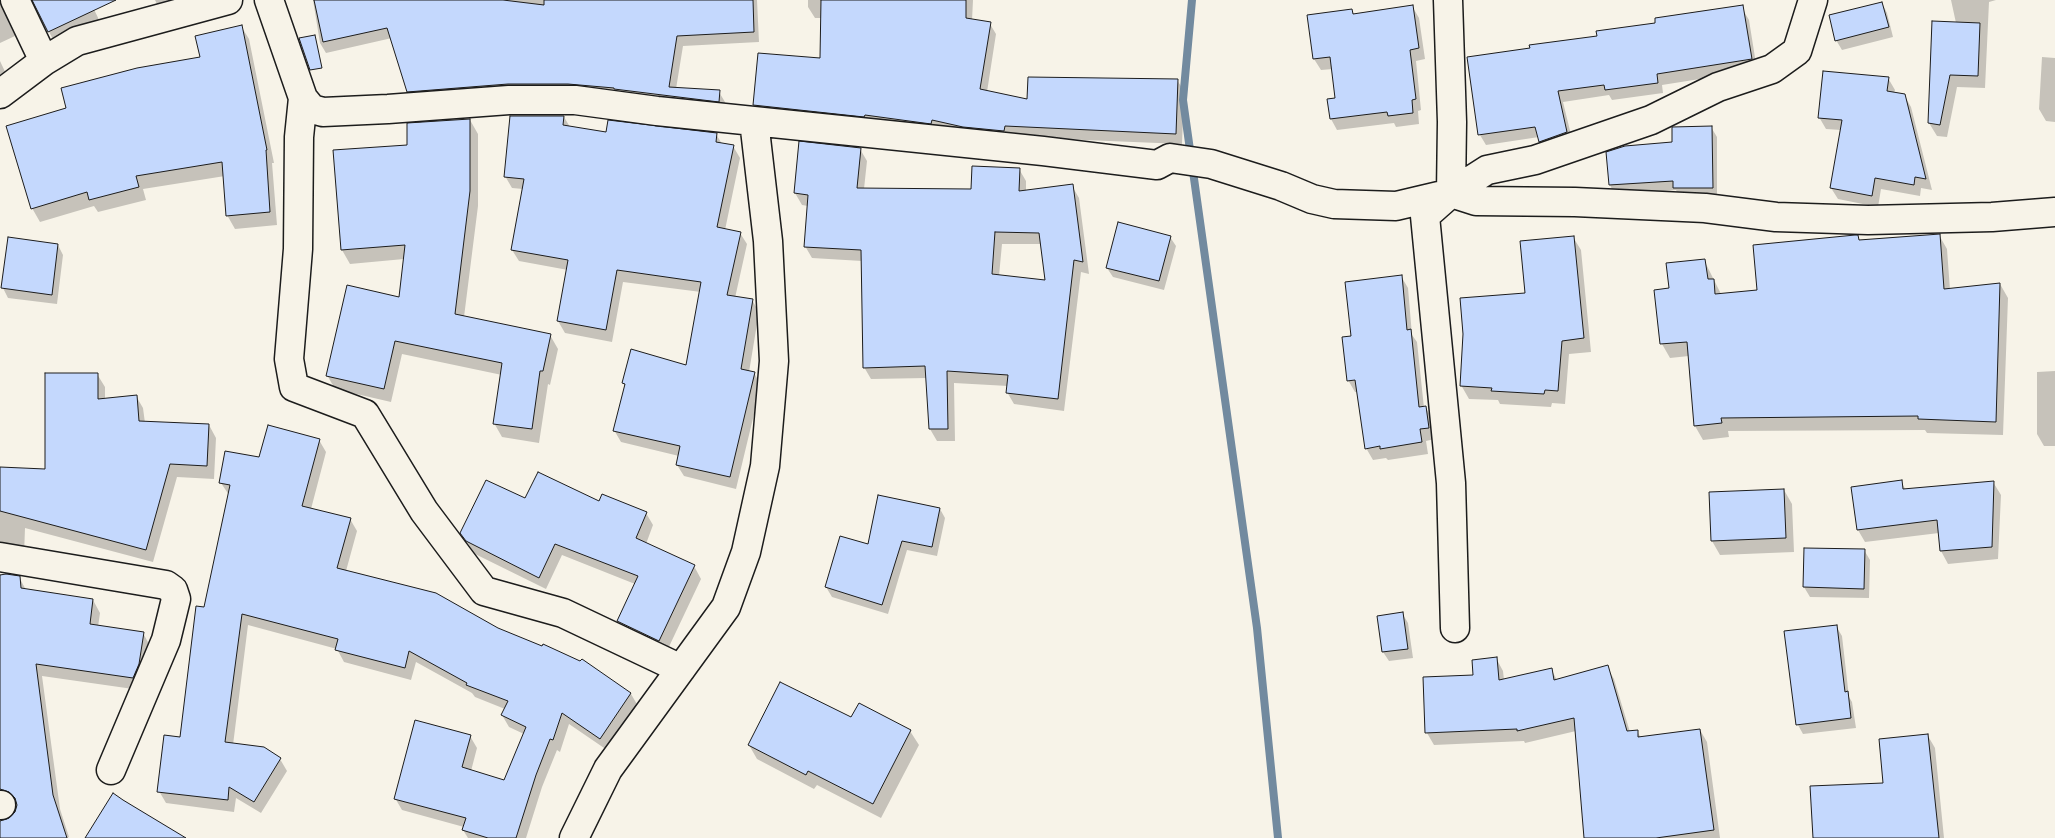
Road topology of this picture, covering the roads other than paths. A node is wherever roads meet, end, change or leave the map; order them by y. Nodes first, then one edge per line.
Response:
1 (15, 0) edge
2 (228, 0) edge
3 (269, 0) edge
4 (1448, 0) edge
5 (1813, 0) edge
6 (44, 60) junction
7 (0, 94) edge
8 (303, 98) junction
9 (754, 121) junction
10 (1451, 193) junction
11 (2055, 212) edge
12 (0, 557) edge
13 (1455, 628) dead end
14 (681, 669) junction
15 (111, 770) dead end
16 (574, 838) edge

1 - 6 street
2 - 6 street
3 - 8 street
4 - 10 street
5 - 10 street
6 - 7 street
8 - 9 street
8 - 14 street
9 - 10 street
9 - 14 street
10 - 11 street
10 - 13 street
12 - 15 street
14 - 16 street

